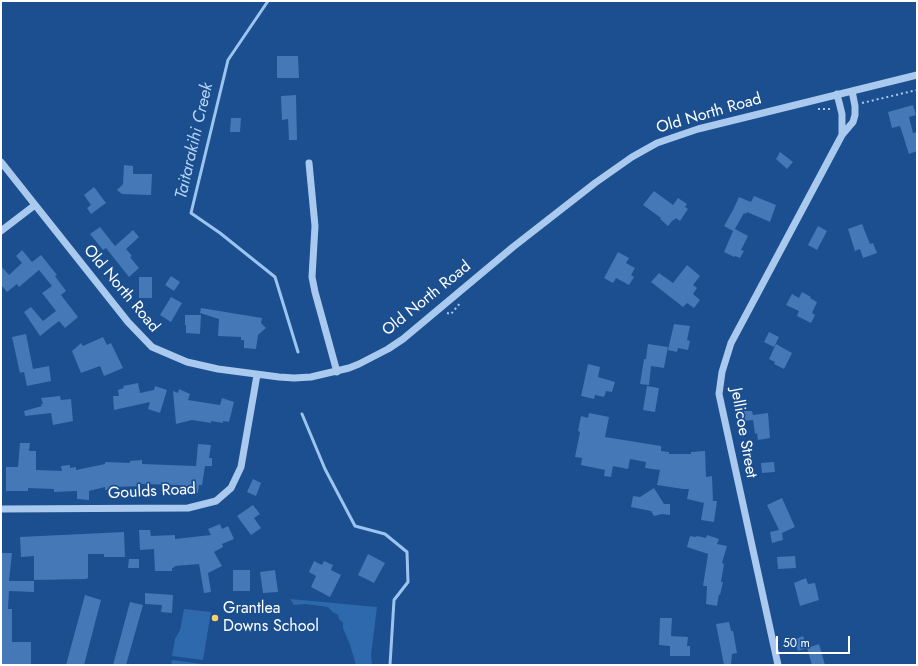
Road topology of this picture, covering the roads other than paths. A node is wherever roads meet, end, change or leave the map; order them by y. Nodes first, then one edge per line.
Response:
1 (917, 75) edge
2 (852, 91) junction
3 (837, 94) junction
4 (842, 135) junction
5 (1, 162) edge
6 (309, 163) dead end
7 (35, 205) junction
8 (1, 231) edge
9 (337, 372) junction
10 (257, 375) junction
11 (1, 509) edge
12 (778, 665) edge

1 - 2 street, Old North Road
2 - 3 street, Old North Road
2 - 4 street, Jellicoe Street
3 - 4 street, Jellicoe Street
3 - 9 street, Old North Road
4 - 12 street, Jellicoe Street
5 - 7 street, Old North Road
6 - 9 street
7 - 8 street
7 - 10 street, Old North Road
9 - 10 street, Old North Road
10 - 11 street, Goulds Road

